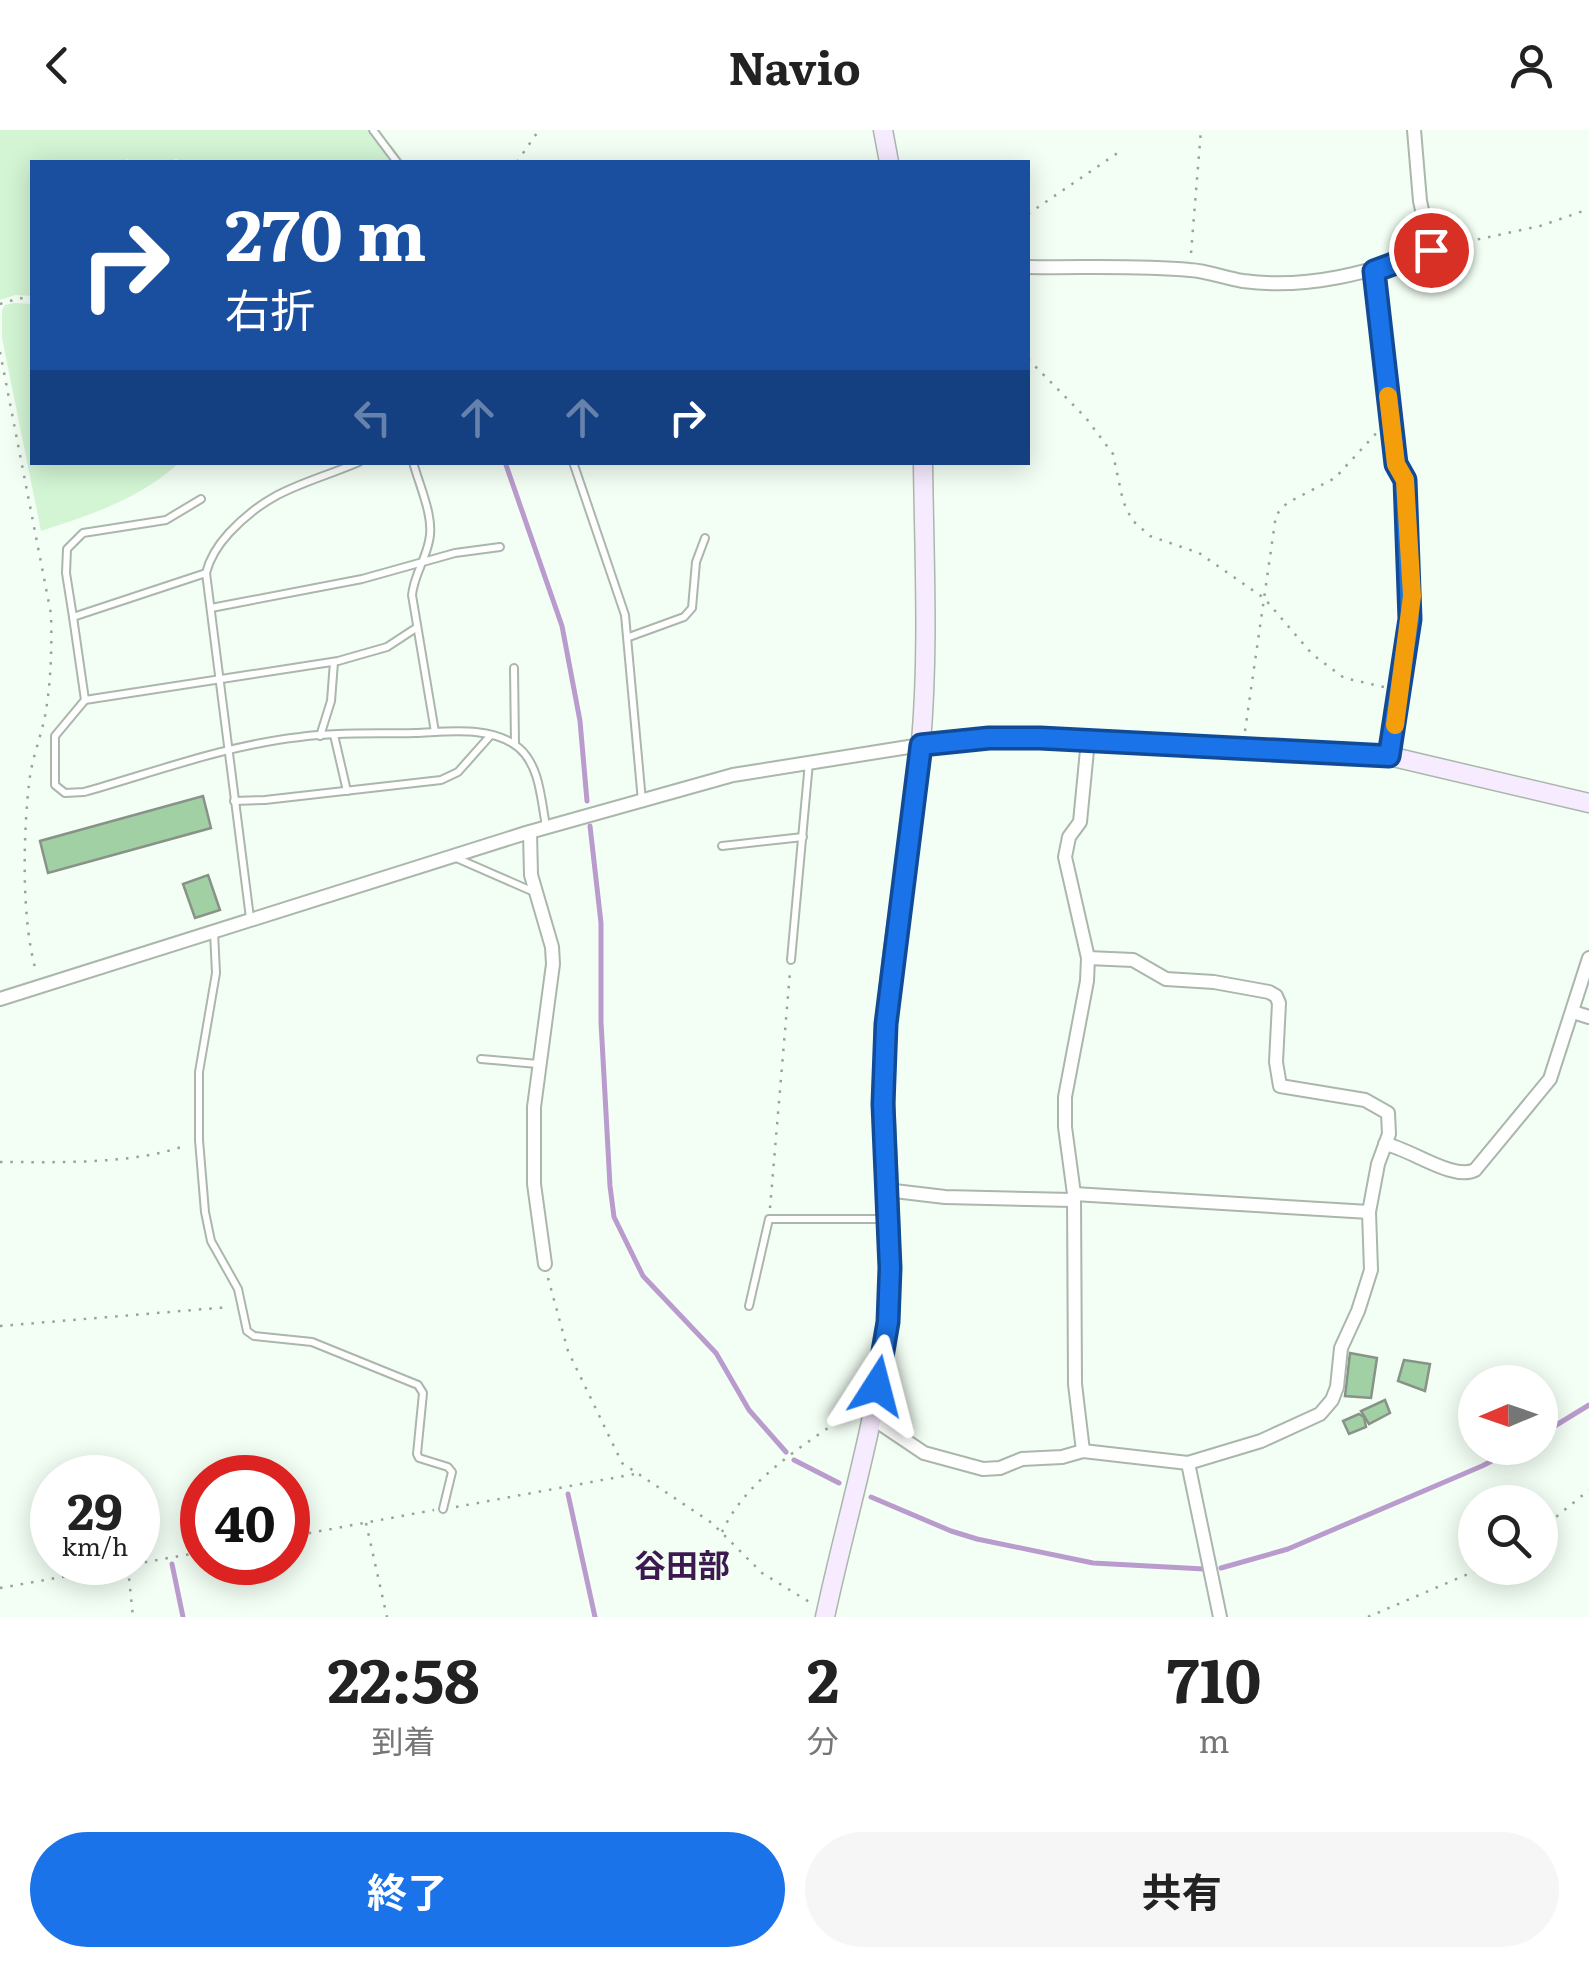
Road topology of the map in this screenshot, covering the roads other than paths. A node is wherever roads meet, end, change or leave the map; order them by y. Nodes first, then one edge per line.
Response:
1 (373, 130) edge
2 (884, 130) edge
3 (1414, 130) edge
4 (396, 160) edge
5 (888, 160) edge
6 (1030, 267) edge
7 (1374, 271) junction
8 (351, 465) edge
9 (413, 465) edge
10 (574, 465) edge
11 (924, 465) edge
12 (1405, 480) joint
13 (201, 499) dead end
14 (705, 538) dead end
15 (500, 548) dead end
16 (420, 563) junction
17 (206, 573) junction
18 (211, 608) junction
19 (73, 617) junction
20 (416, 628) junction
21 (629, 637) junction
22 (334, 662) junction
23 (514, 668) dead end
24 (219, 677) junction
25 (85, 700) junction
26 (434, 732) junction
27 (334, 735) junction
28 (320, 736) junction
29 (490, 736) junction
30 (1088, 740) junction
31 (515, 744) junction
32 (921, 745) junction
33 (228, 750) junction
34 (1389, 756) junction
35 (809, 761) junction
36 (347, 791) junction
37 (642, 800) junction
38 (234, 801) junction
39 (1589, 803) edge
40 (546, 827) junction
41 (530, 832) junction
42 (802, 837) junction
43 (722, 846) dead end
44 (453, 856) junction
45 (535, 893) junction
46 (250, 920) junction
47 (214, 931) junction
48 (1088, 958) junction
49 (1589, 958) edge
50 (791, 960) road end
51 (0, 1000) edge
52 (1573, 1012) junction
53 (1589, 1017) edge
54 (481, 1059) dead end
55 (538, 1064) junction
56 (1385, 1144) junction
57 (886, 1190) junction
58 (1073, 1197) junction
59 (1369, 1212) junction
60 (888, 1219) junction
61 (546, 1264) road end
62 (748, 1306) dead end
63 (872, 1418) junction
64 (1083, 1451) junction
65 (1188, 1463) junction
66 (443, 1509) road end
67 (826, 1614) edge
68 (1220, 1617) edge

1 - 4 lane
2 - 5 street
3 - 7 street
6 - 7 street
7 - 12 lane
8 - 17 lane
9 - 16 lane
10 - 21 lane
11 - 32 street
12 - 34 street
13 - 19 lane
14 - 21 lane
15 - 16 lane
16 - 18 lane
16 - 20 lane
17 - 18 lane
17 - 19 lane
18 - 24 lane
19 - 25 lane
20 - 22 lane
20 - 26 lane
21 - 37 lane
22 - 24 lane
22 - 28 lane
23 - 31 lane
24 - 25 lane
24 - 33 lane
25 - 33 lane
26 - 27 lane
26 - 29 lane
27 - 28 lane
27 - 36 lane
28 - 33 lane
29 - 31 lane
29 - 36 lane
30 - 32 street
30 - 34 street
30 - 48 street
31 - 40 lane
32 - 35 street
32 - 57 street
33 - 38 lane
34 - 39 street
35 - 37 street
35 - 42 lane
36 - 38 lane
37 - 40 street
38 - 46 lane
40 - 41 street
41 - 44 street
41 - 45 street
42 - 43 lane
42 - 50 lane
44 - 45 lane
44 - 46 street
45 - 55 street
46 - 47 street
47 - 51 street
47 - 66 lane
48 - 56 street
48 - 58 street
49 - 52 street
52 - 53 street
52 - 56 street
54 - 55 lane
55 - 61 street
56 - 59 street
57 - 58 street
57 - 60 street
58 - 59 street
58 - 64 street
59 - 65 street
60 - 62 lane
60 - 63 street
63 - 64 street
63 - 67 street
64 - 65 street
65 - 68 street

